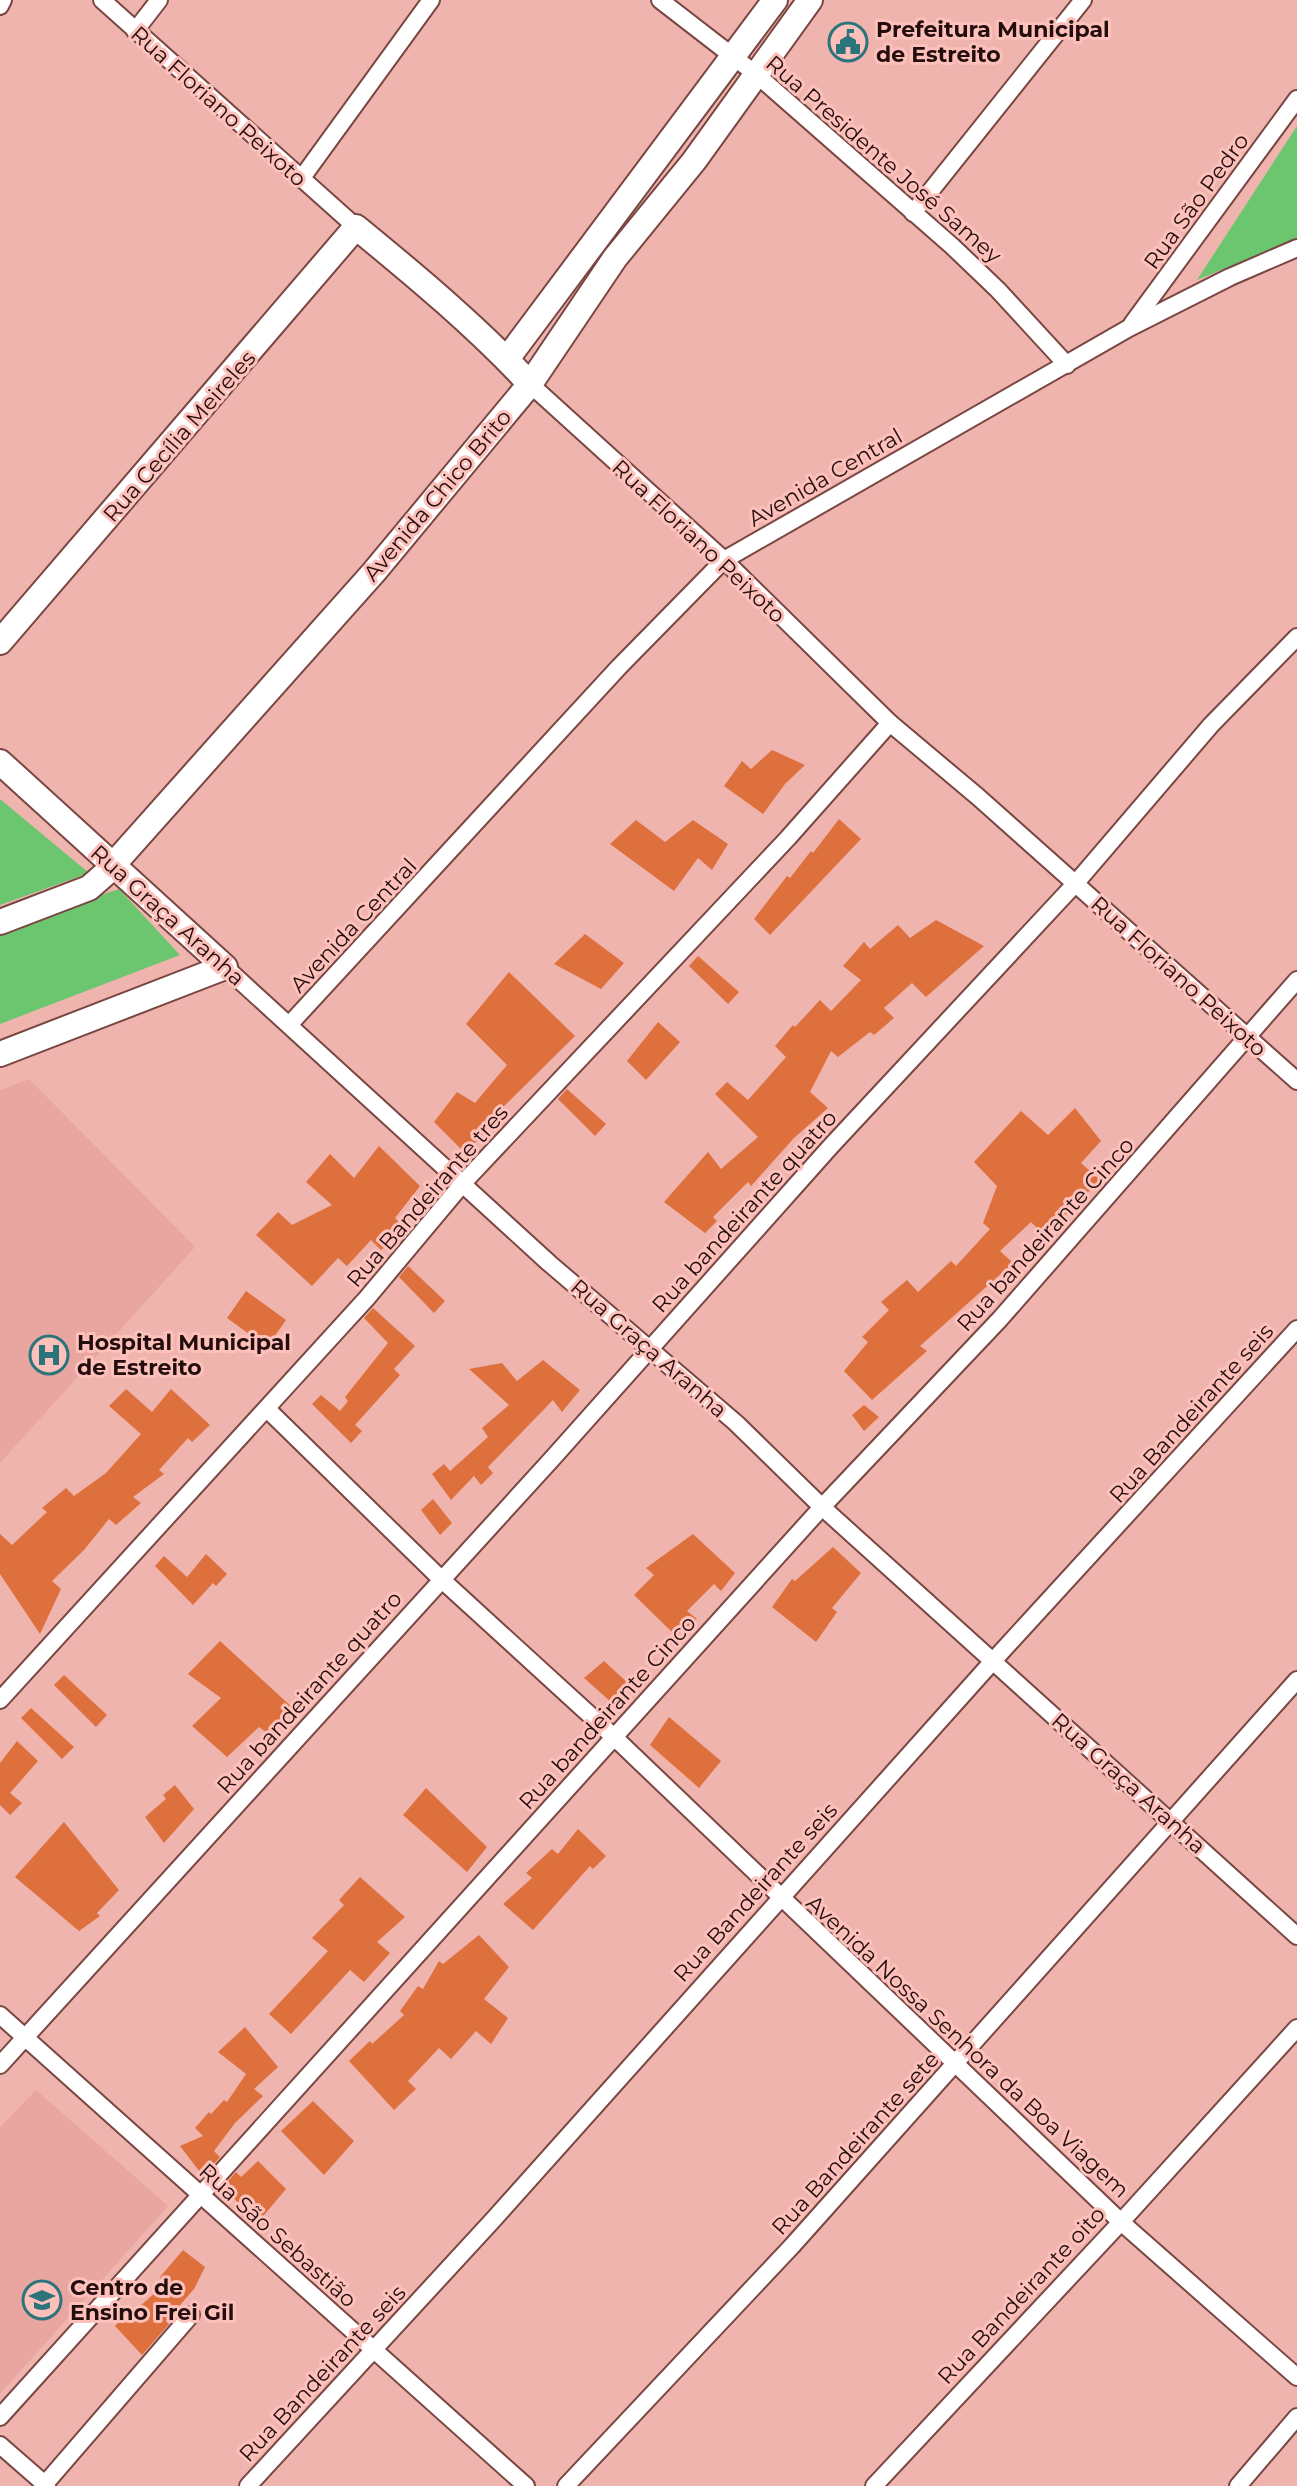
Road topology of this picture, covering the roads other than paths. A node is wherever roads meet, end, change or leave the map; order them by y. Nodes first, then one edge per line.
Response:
1 (3, 0) edge
2 (102, 0) edge
3 (159, 0) edge
4 (431, 0) edge
5 (660, 0) edge
6 (775, 0) edge
7 (810, 0) edge
8 (1083, 0) edge
9 (0, 6) edge
10 (135, 31) junction
11 (732, 57) junction
12 (757, 75) junction
13 (1297, 99) edge
14 (301, 179) junction
15 (913, 213) junction
16 (356, 227) junction
17 (1297, 248) edge
18 (1129, 328) junction
19 (507, 359) junction
20 (1067, 365) junction
21 (530, 384) junction
22 (724, 560) junction
23 (1297, 637) edge
24 (0, 642) edge
25 (890, 723) junction
26 (0, 762) edge
27 (113, 865) junction
28 (1075, 884) junction
29 (0, 922) edge
30 (225, 967) junction
31 (1297, 980) edge
32 (289, 1025) junction
33 (1248, 1037) junction
34 (0, 1054) edge
35 (1297, 1081) edge
36 (464, 1182) junction
37 (1297, 1329) edge
38 (648, 1350) junction
39 (267, 1409) junction
40 (822, 1507) junction
41 (441, 1579) junction
42 (993, 1661) junction
43 (1297, 1680) edge
44 (0, 1700) edge
45 (614, 1737) junction
46 (1171, 1821) junction
47 (781, 1899) junction
48 (1297, 1936) edge
49 (0, 2015) edge
50 (1297, 2028) edge
51 (24, 2037) junction
52 (956, 2063) junction
53 (0, 2065) edge
54 (202, 2195) junction
55 (1121, 2222) junction
56 (191, 2315) dead end
57 (373, 2351) junction
58 (1297, 2377) edge
59 (0, 2417) edge
60 (1297, 2417) edge
61 (0, 2445) edge
62 (46, 2485) edge
63 (248, 2486) edge
64 (526, 2486) edge
65 (566, 2486) edge
66 (874, 2486) edge
67 (1238, 2486) edge

1 - 9 street
2 - 10 street, Rua Floriano Peixoto
3 - 10 street
4 - 14 street
5 - 11 street, Rua Presidente José Samey
6 - 11 main road
7 - 12 main road, Avenida Chico Brito
8 - 15 street
10 - 14 street, Rua Floriano Peixoto
11 - 12 street, Rua Presidente José Samey
11 - 19 main road
12 - 15 street, Rua Presidente José Samey
12 - 21 main road, Avenida Chico Brito
13 - 18 street, Rua São Pedro
14 - 16 street, Rua Floriano Peixoto
15 - 20 street, Rua Presidente José Samey
16 - 19 main road, Rua Floriano Peixoto
16 - 24 main road, Rua Cecília Meireles
17 - 18 street, Avenida Central
18 - 20 street, Avenida Central
19 - 21 main road, Rua Floriano Peixoto
20 - 22 street, Avenida Central
21 - 22 street, Rua Floriano Peixoto
21 - 27 main road, Avenida Chico Brito
22 - 25 street, Rua Floriano Peixoto
22 - 32 street, Avenida Central
23 - 28 street, Rua bandeirante quatro
25 - 28 street, Rua Floriano Peixoto
25 - 36 street, Rua Bandeirante tres
26 - 27 main road, Rua Graça Aranha
27 - 29 main road, Avenida Chico Brito
27 - 30 main road, Rua Graça Aranha
28 - 33 street, Rua Floriano Peixoto
28 - 38 street, Rua bandeirante quatro
30 - 32 street, Rua Graça Aranha
30 - 34 main road
31 - 33 street, Rua bandeirante Cinco
32 - 36 street, Rua Graça Aranha
33 - 35 street, Rua Floriano Peixoto
33 - 40 street, Rua bandeirante Cinco
36 - 38 street, Rua Graça Aranha
36 - 39 street, Rua Bandeirante tres
37 - 42 street, Rua Bandeirante seis
38 - 40 street, Rua Graça Aranha
38 - 41 street, Rua bandeirante quatro
39 - 41 street, Avenida Nossa Senhora da Boa Viagem
39 - 44 street, Rua Bandeirante tres
40 - 42 street, Rua Graça Aranha
40 - 45 street, Rua bandeirante Cinco
41 - 45 street, Avenida Nossa Senhora da Boa Viagem
41 - 51 street, Rua bandeirante quatro
42 - 46 street, Rua Graça Aranha
42 - 47 street, Rua Bandeirante seis
43 - 46 street, Rua Bandeirante sete
45 - 47 street, Avenida Nossa Senhora da Boa Viagem
45 - 54 street, Rua bandeirante Cinco
46 - 48 street, Rua Graça Aranha
46 - 52 street, Rua Bandeirante sete
47 - 52 street, Avenida Nossa Senhora da Boa Viagem
47 - 57 street, Rua Bandeirante seis
49 - 51 street, Rua São Sebastião
50 - 55 street, Rua Bandeirante oito
51 - 53 street, Rua bandeirante quatro
51 - 54 street, Rua São Sebastião
52 - 55 street, Avenida Nossa Senhora da Boa Viagem
52 - 65 street, Rua Bandeirante sete
54 - 57 street, Rua São Sebastião
54 - 59 street, Rua bandeirante Cinco
55 - 58 street, Avenida Nossa Senhora da Boa Viagem
55 - 66 street, Rua Bandeirante oito
56 - 62 street
57 - 63 street, Rua Bandeirante seis
57 - 64 street, Rua São Sebastião
60 - 67 street
61 - 62 street

